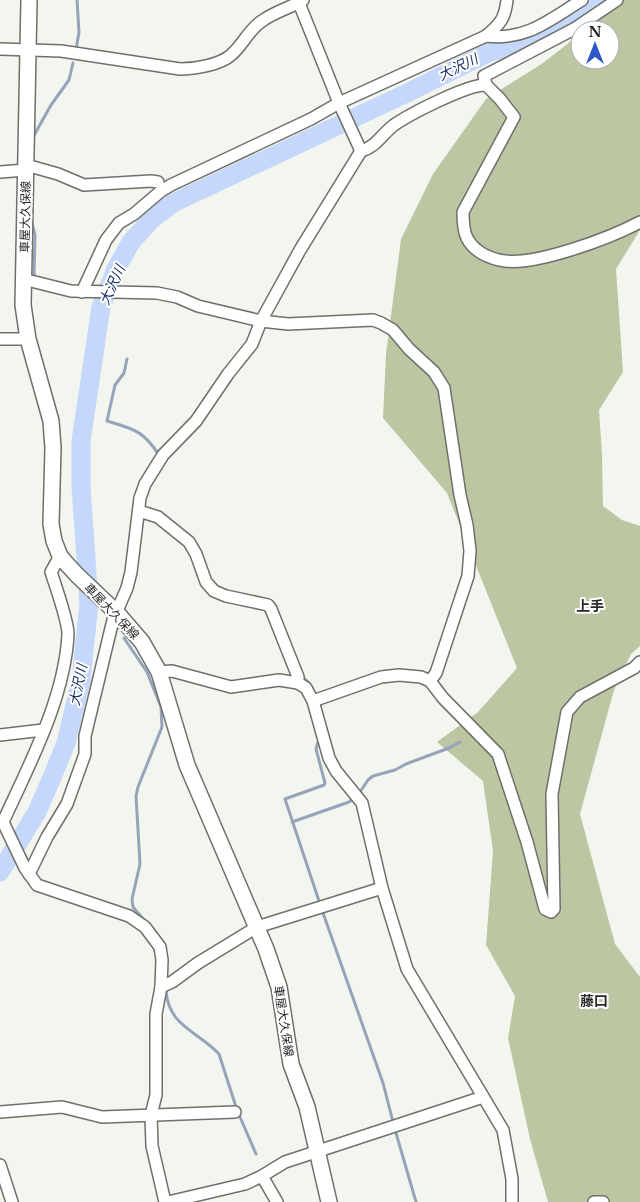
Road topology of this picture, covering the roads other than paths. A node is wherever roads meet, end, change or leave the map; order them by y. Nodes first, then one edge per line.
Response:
1 (30, 0) edge
2 (507, 0) edge
3 (582, 0) edge
4 (617, 0) edge
5 (301, 1) edge
6 (486, 36) junction
7 (0, 49) edge
8 (28, 50) junction
9 (486, 85) junction
10 (340, 105) junction
11 (358, 146) junction
12 (26, 167) junction
13 (0, 172) edge
14 (158, 182) dead end
15 (640, 222) edge
16 (24, 279) junction
17 (86, 292) junction
18 (261, 321) junction
19 (28, 338) junction
20 (0, 339) edge
21 (139, 511) junction
22 (63, 559) junction
23 (113, 610) junction
24 (640, 662) edge
25 (160, 672) junction
26 (430, 681) junction
27 (298, 683) junction
28 (313, 701) junction
29 (43, 730) junction
30 (0, 735) edge
31 (27, 871) junction
32 (382, 888) junction
33 (257, 927) junction
34 (161, 987) junction
35 (483, 1097) junction
36 (0, 1112) edge
37 (235, 1112) dead end
38 (152, 1115) junction
39 (317, 1153) junction
40 (0, 1165) edge
41 (262, 1176) junction
42 (12, 1202) edge
43 (166, 1202) edge
44 (276, 1202) edge
45 (328, 1202) edge
46 (512, 1202) edge
47 (594, 1202) edge
48 (603, 1202) edge

1 - 8 main road, 車屋大久保線
2 - 6 street
3 - 6 street
4 - 9 street
5 - 8 street
5 - 10 street
6 - 10 street
7 - 8 street
8 - 12 main road, 車屋大久保線
9 - 11 street
9 - 15 street
10 - 11 street
10 - 17 street
11 - 18 street
12 - 13 street
12 - 14 street
12 - 16 main road, 車屋大久保線
16 - 17 street
16 - 19 main road, 車屋大久保線
17 - 18 street
18 - 21 street
18 - 26 street
19 - 20 street
19 - 22 main road, 車屋大久保線
21 - 23 street
21 - 27 street
22 - 23 main road, 車屋大久保線
22 - 29 street
23 - 25 main road, 車屋大久保線
23 - 31 street
24 - 26 street
25 - 27 street
25 - 33 main road, 車屋大久保線
26 - 28 street
27 - 28 street
28 - 32 street
29 - 30 street
29 - 31 street
31 - 34 street
32 - 33 street
32 - 35 street
33 - 34 street
33 - 39 main road, 車屋大久保線
34 - 38 street
35 - 39 street
35 - 46 street
36 - 38 street
37 - 38 street
38 - 43 street
39 - 41 street
39 - 45 main road, 車屋大久保線
40 - 42 street
41 - 43 street
41 - 44 street
47 - 48 street

